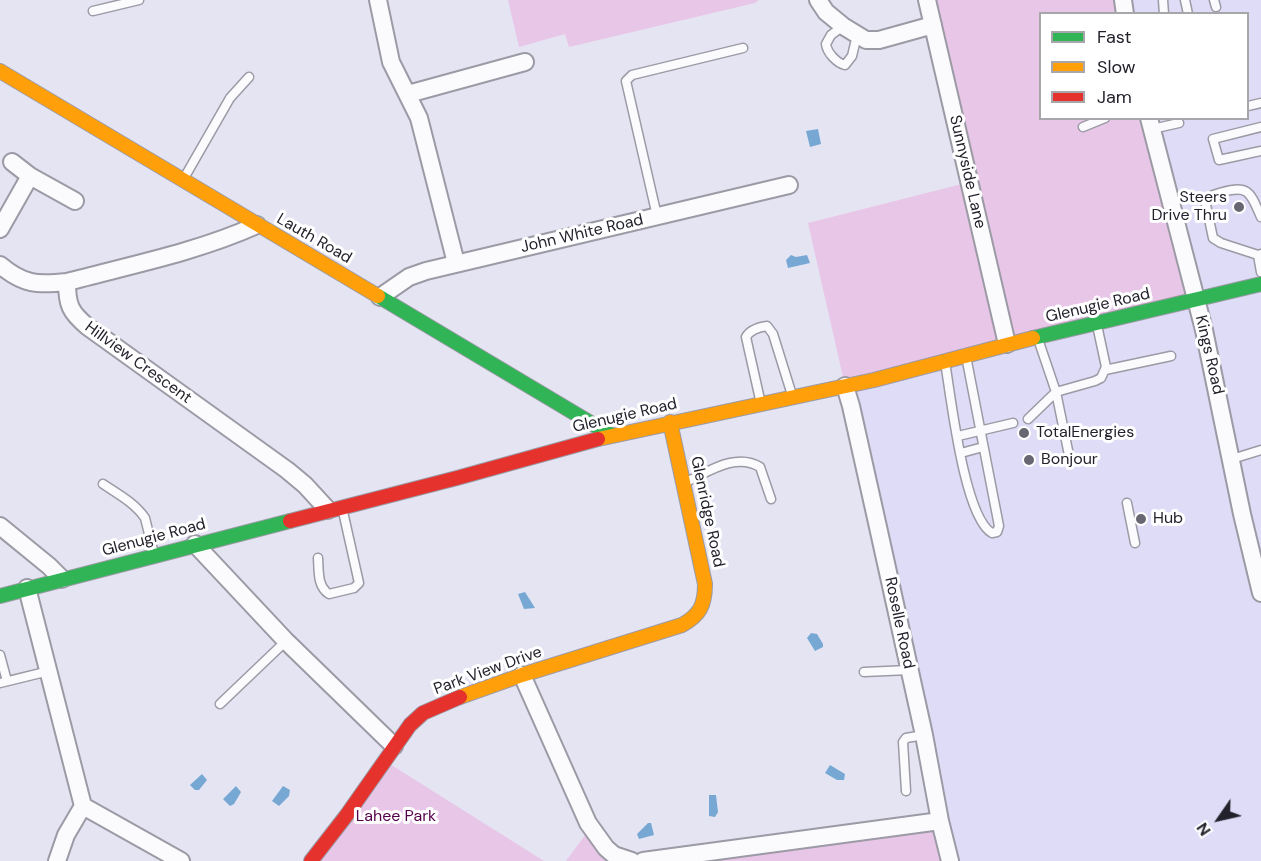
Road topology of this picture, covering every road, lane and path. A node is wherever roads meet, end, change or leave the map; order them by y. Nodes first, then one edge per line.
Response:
1 (139, 0) edge
2 (378, 0) edge
3 (819, 0) edge
4 (927, 0) edge
5 (93, 11) dead end
6 (933, 25) junction
7 (743, 48) dead end
8 (525, 62) dead end
9 (0, 71) edge
10 (249, 77) dead end
11 (408, 94) junction
12 (1101, 120) edge
13 (1179, 123) dead end
14 (1150, 124) edge
15 (1083, 127) dead end
16 (1261, 128) edge
17 (1261, 151) edge
18 (12, 162) dead end
19 (30, 177) junction
20 (183, 181) junction
21 (789, 185) dead end
22 (75, 201) dead end
23 (657, 216) junction
24 (1261, 217) edge
25 (257, 225) junction
26 (0, 229) edge
27 (1259, 254) edge
28 (456, 263) junction
29 (0, 265) edge
30 (1261, 272) edge
31 (67, 282) junction
32 (1261, 284) edge
33 (380, 297) junction
34 (1197, 300) junction
35 (1097, 323) junction
36 (1037, 337) junction
37 (1007, 344) junction
38 (966, 356) junction
39 (1171, 356) dead end
40 (945, 361) junction
41 (1105, 370) junction
42 (845, 386) junction
43 (1056, 392) junction
44 (793, 398) junction
45 (761, 404) junction
46 (1028, 419) dead end
47 (670, 422) junction
48 (1013, 423) dead end
49 (980, 431) junction
50 (611, 435) junction
51 (958, 436) junction
52 (983, 447) junction
53 (1261, 450) edge
54 (961, 453) junction
55 (1232, 459) junction
56 (1070, 460) dead end
57 (684, 483) junction
58 (103, 484) dead end
59 (771, 499) dead end
60 (1127, 503) dead end
61 (335, 509) junction
62 (0, 526) edge
63 (1135, 543) dead end
64 (195, 544) junction
65 (154, 555) junction
66 (318, 558) dead end
67 (62, 579) junction
68 (27, 588) junction
69 (1261, 593) edge
70 (0, 596) edge
71 (703, 609) joint
72 (286, 641) junction
73 (0, 655) edge
74 (49, 670) junction
75 (909, 670) junction
76 (864, 672) dead end
77 (522, 675) junction
78 (3, 682) edge
79 (220, 704) dead end
80 (924, 735) junction
81 (394, 746) junction
82 (906, 791) dead end
83 (83, 806) junction
84 (940, 821) junction
85 (57, 861) edge
86 (181, 861) edge
87 (311, 861) edge
88 (632, 861) edge
89 (643, 861) edge
90 (950, 861) edge

1 - 5 lane
2 - 11 street
3 - 6 street
4 - 6 street, Sunnyside Lane
6 - 37 street, Sunnyside Lane
7 - 23 lane
8 - 11 street
9 - 20 street, Lauth Road
10 - 20 lane
11 - 28 street
12 - 15 lane
13 - 14 lane
14 - 34 street, Kings Road
16 - 17 lane
18 - 19 street
19 - 22 street
19 - 26 street
20 - 25 street, Lauth Road
21 - 23 street, John White Road
23 - 28 street, John White Road
24 - 27 lane
25 - 31 street
25 - 33 street, Lauth Road
27 - 30 lane
28 - 33 street, John White Road
29 - 31 street
31 - 61 street, Hillview Crescent
32 - 34 street, Glenugie Road
33 - 50 street, Lauth Road
34 - 35 street, Glenugie Road
34 - 55 street, Kings Road
35 - 36 street, Glenugie Road
35 - 41 lane
36 - 37 street, Glenugie Road
36 - 43 lane
37 - 38 street, Glenugie Road
38 - 40 street, Glenugie Road
38 - 49 lane
39 - 41 lane
40 - 42 street, Glenugie Road
40 - 51 lane
41 - 43 lane
42 - 44 street, Glenugie Road
42 - 75 street, Roselle Road
43 - 46 lane
43 - 56 lane
44 - 45 street, Glenugie Road
44 - 45 lane
45 - 47 street, Glenugie Road
47 - 50 street, Glenugie Road
47 - 57 street, Glenridge Road
48 - 49 lane
49 - 51 lane
49 - 52 lane
50 - 61 street, Glenugie Road
51 - 54 lane
52 - 54 lane
52 - 54 lane
53 - 55 lane
55 - 69 street, Kings Road
57 - 59 lane
57 - 71 street, Glenridge Road
58 - 65 lane
60 - 63 lane
61 - 64 street, Glenugie Road
61 - 66 lane
62 - 67 street
64 - 65 street, Glenugie Road
64 - 72 street
65 - 67 street, Glenugie Road
67 - 68 street, Glenugie Road
68 - 70 street, Glenugie Road
68 - 74 street
71 - 77 street, Park View Drive
72 - 79 lane
72 - 81 street
73 - 78 lane
74 - 78 lane
74 - 83 street
75 - 76 lane
75 - 80 street, Roselle Road
77 - 81 street, Park View Drive
77 - 88 street
80 - 82 lane
80 - 84 street, Roselle Road
81 - 87 street, Park View Drive
83 - 85 street
83 - 86 street
84 - 89 street
84 - 90 street, Roselle Road

